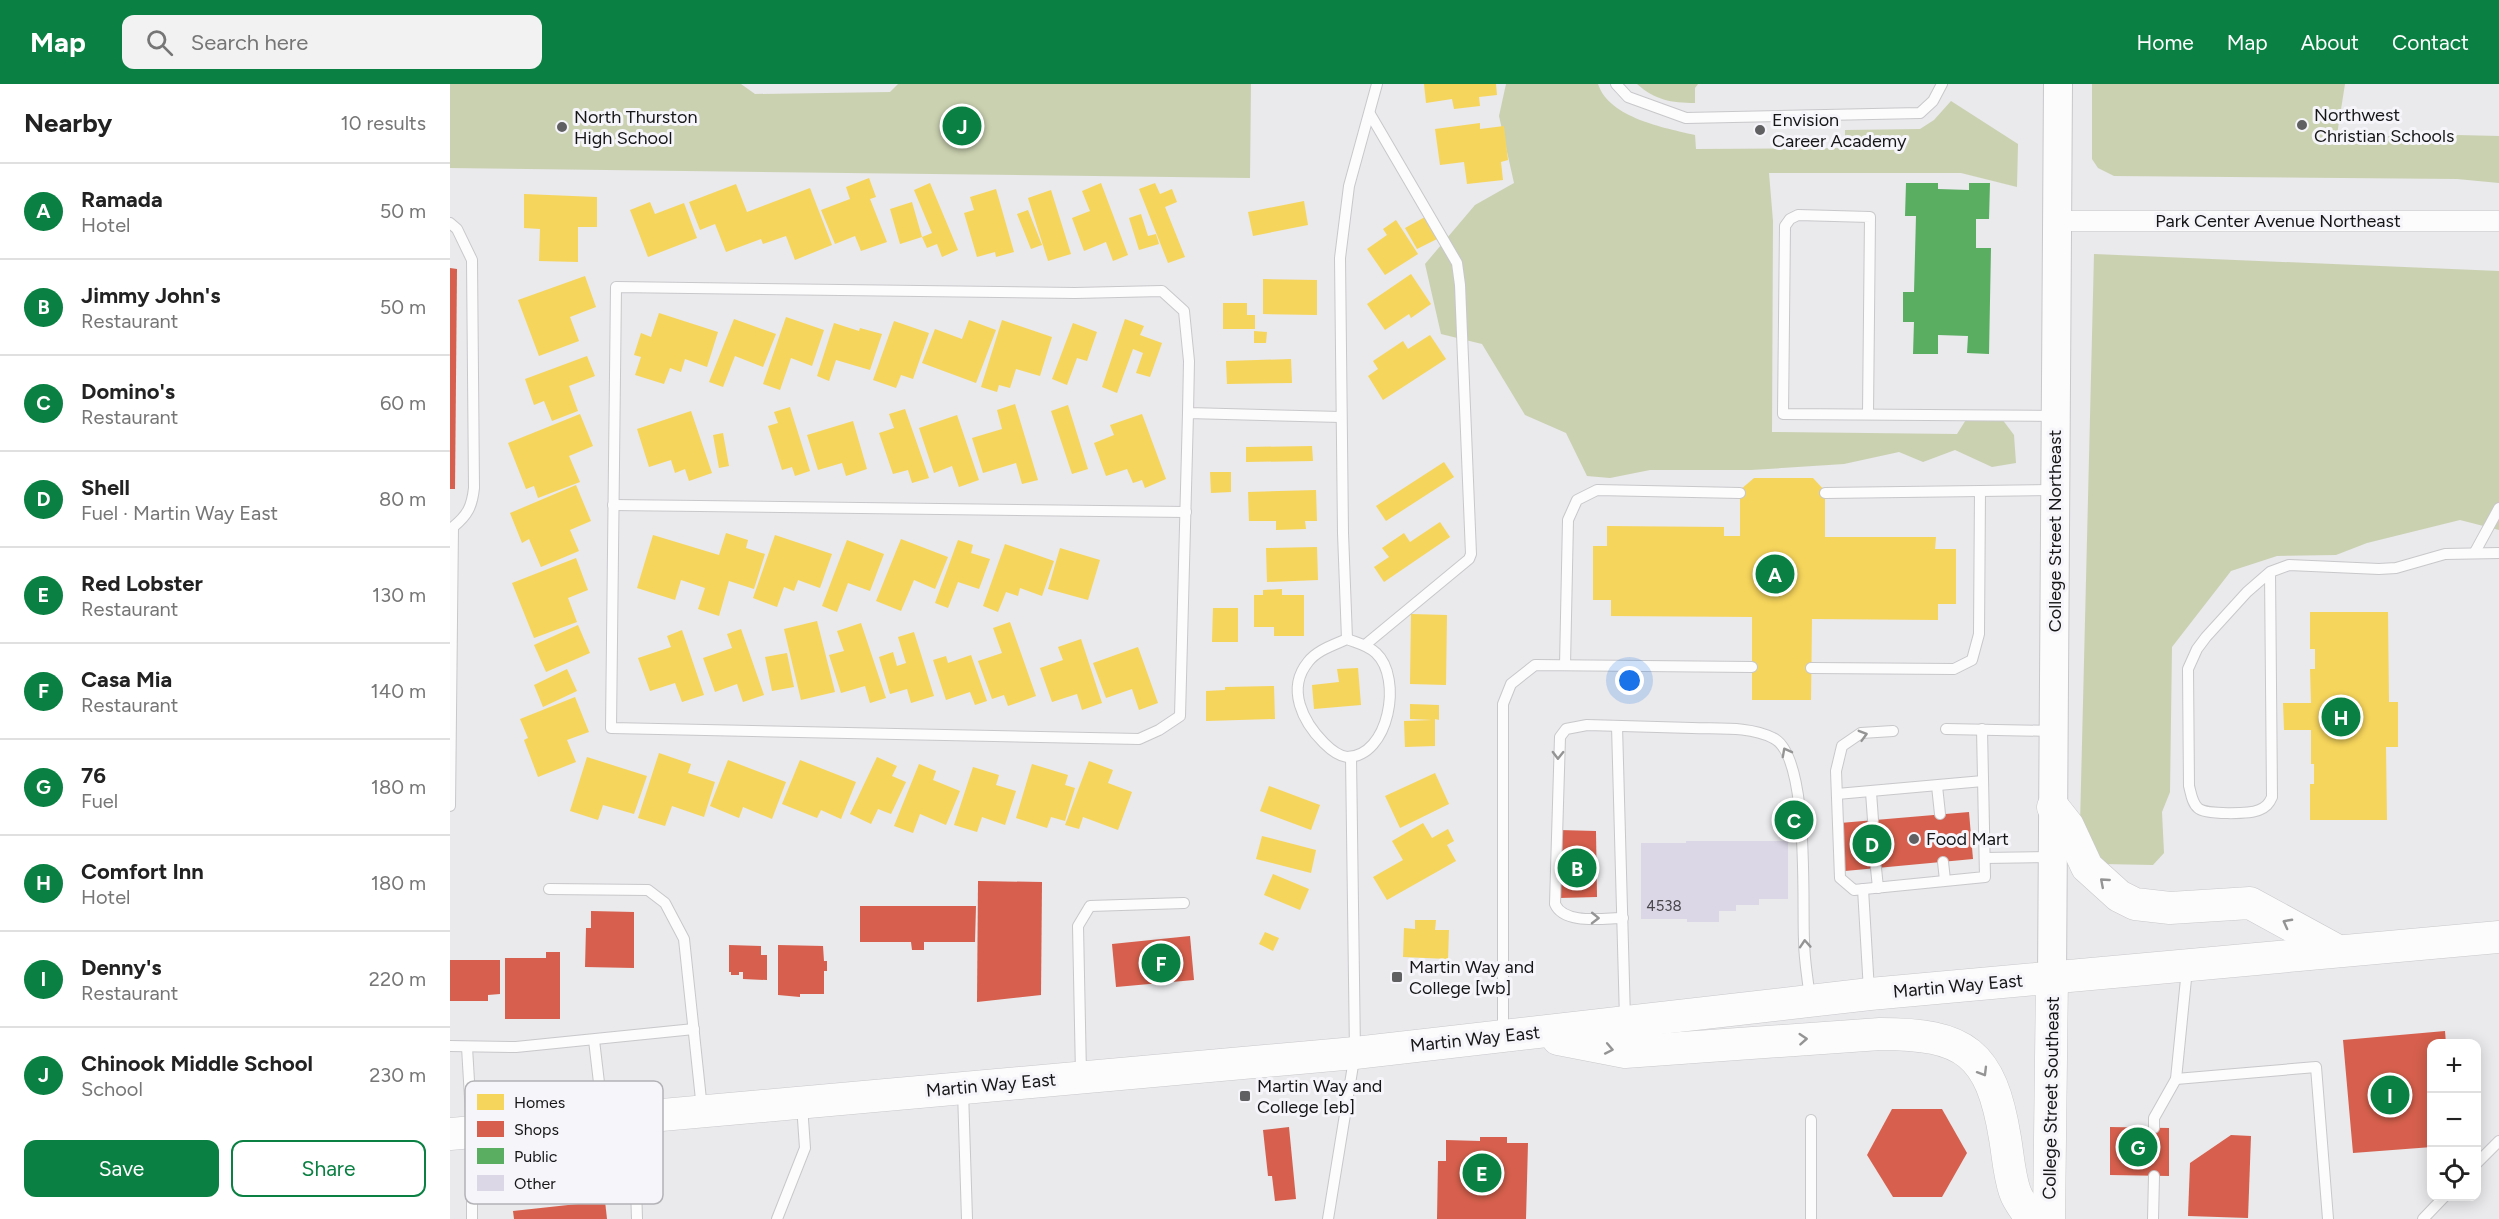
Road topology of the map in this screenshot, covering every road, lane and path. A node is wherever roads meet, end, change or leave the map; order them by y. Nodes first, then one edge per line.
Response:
1 (1377, 84) edge
2 (1616, 84) edge
3 (1942, 84) edge
4 (2058, 84) edge
5 (1370, 114) junction
6 (2056, 221) junction
7 (2499, 221) edge
8 (450, 224) edge
9 (1188, 413) junction
10 (1868, 414) junction
11 (2055, 416) junction
12 (1341, 417) junction
13 (2055, 490) junction
14 (1980, 491) junction
15 (1740, 493) dead end
16 (1825, 493) dead end
17 (613, 505) junction
18 (2499, 508) edge
19 (1186, 512) junction
20 (452, 526) edge
21 (2475, 552) junction
22 (2499, 553) edge
23 (2270, 572) junction
24 (1347, 639) junction
25 (1365, 645) junction
26 (1565, 665) junction
27 (1752, 667) dead end
28 (1812, 668) dead end
29 (1617, 726) junction
30 (1946, 729) dead end
31 (1982, 729) junction
32 (1893, 732) dead end
33 (2054, 732) junction
34 (1351, 757) junction
35 (1983, 781) junction
36 (1937, 786) junction
37 (1871, 792) junction
38 (1837, 794) junction
39 (450, 806) edge
40 (2053, 807) junction
41 (1940, 814) dead end
42 (1873, 820) dead end
43 (2053, 857) junction
44 (1985, 858) junction
45 (1943, 862) dead end
46 (1876, 868) dead end
47 (1945, 880) junction
48 (1878, 888) junction
49 (549, 889) dead end
50 (1863, 889) junction
51 (1184, 903) dead end
52 (1623, 918) junction
53 (2499, 937) edge
54 (2338, 951) junction
55 (2187, 966) junction
56 (2052, 978) junction
57 (1870, 994) junction
58 (1810, 1002) junction
59 (1626, 1022) junction
60 (694, 1029) junction
61 (1517, 1035) junction
62 (594, 1040) junction
63 (450, 1046) edge
64 (466, 1047) junction
65 (1355, 1053) junction
66 (1081, 1077) junction
67 (2176, 1079) junction
68 (599, 1081) edge
69 (963, 1088) junction
70 (802, 1102) junction
71 (702, 1112) junction
72 (663, 1115) edge
73 (1811, 1120) dead end
74 (2154, 1128) dead end
75 (461, 1133) edge
76 (2499, 1141) edge
77 (2481, 1159) edge
78 (465, 1164) edge
79 (2154, 1176) dead end
80 (2441, 1201) edge
81 (470, 1204) edge
82 (636, 1204) edge
83 (472, 1219) edge
84 (637, 1219) edge
85 (777, 1219) edge
86 (967, 1219) edge
87 (1328, 1219) edge
88 (1811, 1219) edge
89 (2032, 1219) edge
90 (2049, 1219) edge
91 (2153, 1219) edge
92 (2328, 1219) edge
93 (2423, 1219) edge

1 - 5 lane
2 - 3 lane
4 - 6 street, College Street Northeast
5 - 12 lane
5 - 25 lane
6 - 7 street, Park Center Avenue Northeast
6 - 11 street, College Street Northeast
8 - 20 lane
9 - 12 lane
9 - 17 lane
9 - 19 lane
10 - 10 lane
10 - 11 lane
11 - 13 street, College Street Northeast
12 - 24 lane
13 - 14 lane
13 - 33 street, College Street Northeast
14 - 16 lane
14 - 28 lane
15 - 26 lane
17 - 19 lane
17 - 19 lane
18 - 21 lane
20 - 39 lane
21 - 22 lane
21 - 23 lane
23 - 23 lane
24 - 25 lane
24 - 34 lane
25 - 34 lane
26 - 27 lane
26 - 61 lane
29 - 52 lane
29 -> 52 lane
58 -> 29 lane
30 - 31 lane
31 - 33 lane
31 - 35 lane
38 -> 32 lane
33 - 40 street, College Street Northeast
34 - 65 lane
35 - 36 lane
35 - 44 lane
36 - 37 lane
36 - 41 lane
37 - 38 lane
37 - 42 lane
38 - 50 lane
40 - 43 street, College Street Northeast
54 -> 40 main road
43 - 44 lane
43 - 56 street, College Street Northeast
44 - 47 lane
45 - 47 lane
46 - 48 lane
47 - 48 lane
48 - 50 lane
49 - 60 lane
50 - 57 lane
51 - 66 lane
52 - 59 lane
53 - 54 main road, Martin Way East
54 - 55 main road, Martin Way East
55 - 56 main road, Martin Way East
55 - 67 lane
56 - 57 main road, Martin Way East
56 - 90 main road, College Street Southeast
57 - 58 main road, Martin Way East
58 - 59 main road, Martin Way East
59 - 61 main road, Martin Way East
60 - 62 lane
60 - 71 lane
61 - 65 main road, Martin Way East
61 -> 89 main road
62 - 64 lane
62 - 68 lane
63 - 64 lane
64 - 75 lane
65 - 66 main road, Martin Way East
65 - 87 lane
66 - 69 main road, Martin Way East
67 - 74 lane
67 - 92 lane
69 - 70 main road, Martin Way East
69 - 86 lane
70 - 71 main road, Martin Way East
70 - 85 lane
71 - 72 main road, Martin Way East
73 - 88 lane
75 - 78 lane
76 - 77 lane
79 - 91 lane
80 - 93 lane
81 - 83 lane
82 - 84 lane

